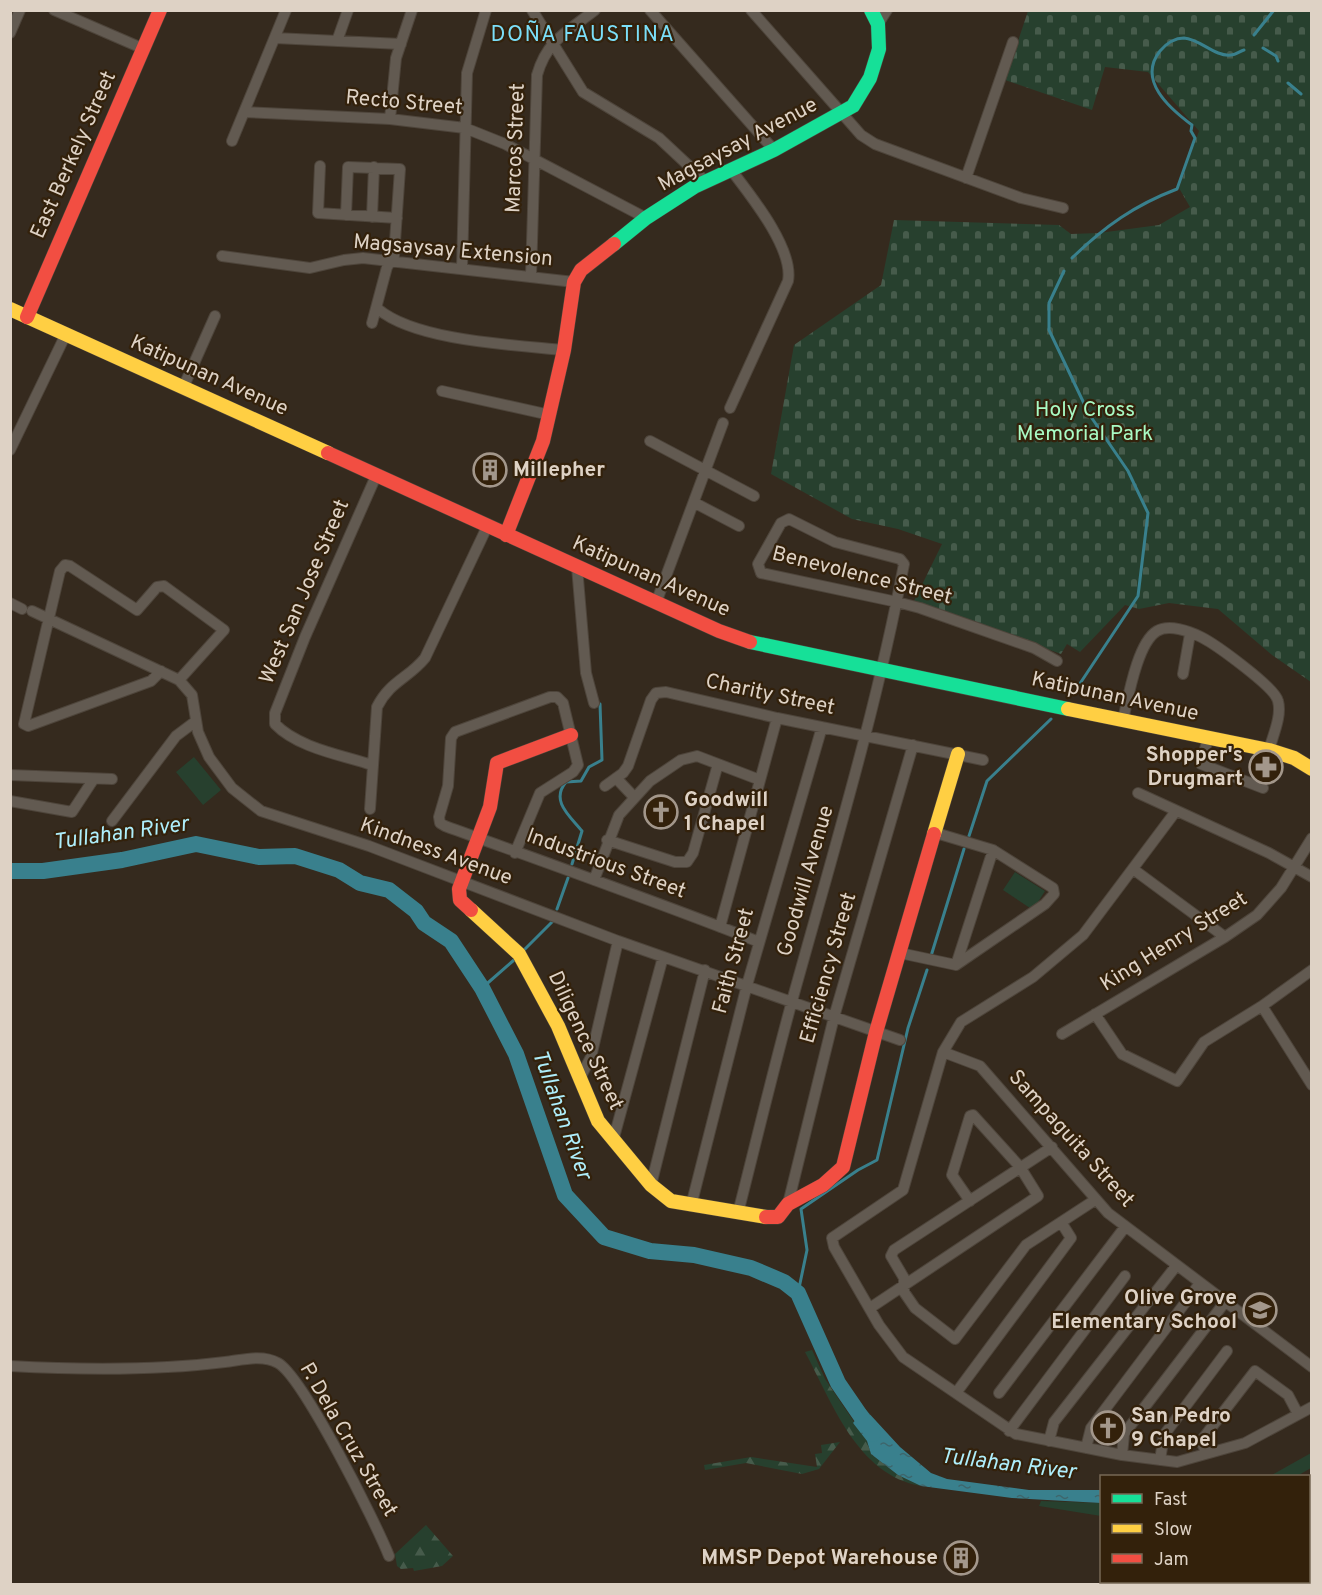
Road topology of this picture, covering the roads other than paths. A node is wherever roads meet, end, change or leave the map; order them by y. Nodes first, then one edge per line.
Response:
1 (20, 10) edge
2 (54, 10) edge
3 (160, 10) edge
4 (286, 10) edge
5 (348, 10) edge
6 (412, 10) edge
7 (486, 10) edge
8 (532, 10) edge
9 (595, 10) edge
10 (650, 10) edge
11 (752, 10) edge
12 (871, 10) edge
13 (887, 10) edge
14 (878, 24) junction
15 (10, 33) edge
16 (274, 38) junction
17 (337, 41) junction
18 (1013, 42) dead end
19 (552, 43) junction
20 (401, 44) junction
21 (144, 49) junction
22 (244, 112) junction
23 (843, 114) junction
24 (390, 119) junction
25 (465, 128) junction
26 (232, 141) dead end
27 (774, 150) junction
28 (535, 160) junction
29 (320, 166) dead end
30 (374, 167) junction
31 (732, 171) junction
32 (966, 178) junction
33 (705, 182) junction
34 (1063, 208) dead end
35 (346, 215) junction
36 (372, 217) junction
37 (397, 218) junction
38 (646, 218) junction
39 (222, 256) dead end
40 (391, 261) junction
41 (462, 268) junction
42 (531, 276) junction
43 (574, 282) junction
44 (10, 309) edge
45 (378, 309) junction
46 (27, 316) junction
47 (215, 316) dead end
48 (372, 323) dead end
49 (66, 334) junction
50 (564, 350) junction
51 (183, 388) junction
52 (442, 391) dead end
53 (730, 408) dead end
54 (549, 415) junction
55 (723, 423) dead end
56 (650, 441) dead end
57 (10, 450) edge
58 (707, 470) junction
59 (376, 476) junction
60 (754, 496) dead end
61 (695, 503) junction
62 (739, 526) dead end
63 (488, 527) junction
64 (506, 535) junction
65 (900, 559) joint
66 (577, 567) junction
67 (897, 602) junction
68 (10, 603) edge
69 (656, 603) junction
70 (49, 617) junction
71 (1190, 634) junction
72 (1057, 661) dead end
73 (161, 671) junction
74 (882, 671) junction
75 (1183, 674) dead end
76 (179, 680) junction
77 (594, 703) dead end
78 (777, 718) junction
79 (1123, 720) junction
80 (196, 721) junction
81 (822, 727) junction
82 (571, 735) junction
83 (867, 736) junction
84 (1208, 738) junction
85 (913, 745) junction
86 (1269, 750) junction
87 (958, 754) junction
88 (984, 760) dead end
89 (718, 764) junction
90 (372, 765) junction
91 (1311, 769) edge
92 (10, 775) edge
93 (616, 778) junction
94 (112, 779) dead end
95 (93, 780) junction
96 (760, 780) junction
97 (605, 786) dead end
98 (1263, 788) dead end
99 (1138, 793) dead end
100 (634, 797) junction
101 (10, 801) edge
102 (370, 809) dead end
103 (1176, 811) junction
104 (112, 821) dead end
105 (936, 834) junction
106 (478, 838) junction
107 (1311, 838) edge
108 (607, 840) junction
109 (993, 850) junction
110 (515, 853) junction
111 (1294, 867) junction
112 (1133, 869) junction
113 (1311, 877) edge
114 (594, 880) junction
115 (462, 881) junction
116 (720, 927) junction
117 (1226, 937) junction
118 (618, 941) junction
119 (759, 942) junction
120 (900, 953) junction
121 (663, 957) junction
122 (956, 965) junction
123 (705, 970) junction
124 (1311, 970) edge
125 (747, 985) junction
126 (792, 1002) junction
127 (1262, 1006) junction
128 (1095, 1014) junction
129 (834, 1017) junction
130 (876, 1032) junction
131 (1062, 1034) dead end
132 (900, 1040) dead end
133 (943, 1052) junction
134 (580, 1078) junction
135 (1311, 1086) edge
136 (613, 1141) junction
137 (1052, 1147) junction
138 (1020, 1167) junction
139 (651, 1185) junction
140 (1095, 1200) junction
141 (970, 1201) junction
142 (788, 1204) junction
143 (692, 1206) junction
144 (738, 1212) junction
145 (1061, 1222) junction
146 (1125, 1227) junction
147 (1176, 1266) junction
148 (1125, 1276) dead end
149 (1200, 1283) junction
150 (904, 1285) junction
151 (1225, 1302) junction
152 (870, 1308) junction
153 (1227, 1351) dead end
154 (10, 1366) edge
155 (1311, 1367) edge
156 (956, 1393) junction
157 (999, 1393) dead end
158 (1311, 1407) edge
159 (1298, 1414) junction
160 (1008, 1431) junction
161 (1049, 1441) junction
162 (1086, 1448) junction
163 (1206, 1452) junction
164 (1122, 1455) junction
165 (1160, 1461) junction
166 (389, 1556) dead end

1 - 15 street
2 - 21 street
3 - 21 street, East Berkely Street
4 - 16 street
5 - 17 street
6 - 20 street
7 - 25 street
8 - 19 street
9 - 19 street, Marcos Street
10 - 27 street
11 - 23 street
12 - 14 street, Magsaysay Avenue
13 - 14 street
14 - 23 street, Magsaysay Avenue
16 - 17 street
16 - 22 street
17 - 20 street
18 - 32 street
19 - 28 street, Marcos Street
19 - 33 street
20 - 24 street
21 - 46 street, East Berkely Street
22 - 24 street, Recto Street
22 - 26 street
23 - 27 street, Magsaysay Avenue
23 - 32 street
24 - 25 street, Recto Street
25 - 28 street, Recto Street
25 - 41 street
27 - 31 street, Magsaysay Avenue
28 - 38 street, Recto Street
28 - 42 street, Marcos Street
29 - 35 street
30 - 35 street
30 - 36 street
30 - 37 street
31 - 33 street, Magsaysay Avenue
31 - 53 street
32 - 34 street
33 - 38 street, Magsaysay Avenue
35 - 36 street
36 - 37 street
37 - 40 street
38 - 43 street, Magsaysay Avenue
39 - 40 street, Magsaysay Extension
40 - 41 street, Magsaysay Extension
40 - 45 street
41 - 42 street, Magsaysay Extension
42 - 43 street, Magsaysay Extension
43 - 50 street
44 - 46 street, Katipunan Avenue
45 - 48 street
45 - 50 street
46 - 49 street, Katipunan Avenue
47 - 51 street
49 - 51 street, Katipunan Avenue
49 - 57 street
50 - 54 street
51 - 59 street, Katipunan Avenue
52 - 54 street
54 - 64 street
55 - 58 street
56 - 58 street
58 - 60 street
58 - 61 street
59 - 63 street, Katipunan Avenue
59 - 90 street, West San Jose Street
61 - 62 street
61 - 69 street
63 - 64 street, Katipunan Avenue
63 - 90 street
64 - 66 street, Katipunan Avenue
65 - 67 street, Goodwill Avenue
65 - 67 street, Benevolence Street
66 - 69 street, Katipunan Avenue
66 - 77 street
67 - 72 street, Benevolence Street
67 - 74 street, Goodwill Avenue
68 - 70 street
69 - 74 street, Katipunan Avenue
70 - 73 street
70 - 73 street
70 - 76 street
71 - 75 street
71 - 79 street
71 - 86 street
73 - 76 street
74 - 79 street, Katipunan Avenue
74 - 83 street, Goodwill Avenue
76 - 80 street, Kindness Avenue
78 - 81 street, Charity Street
78 - 93 street, Charity Street
78 - 96 street
79 - 84 street, Katipunan Avenue
80 - 104 street
80 - 115 street, Kindness Avenue
81 - 83 street, Charity Street
81 - 119 street, Faith Street
82 - 106 street
82 - 106 street, Industrious Street
82 - 110 street
83 - 85 street, Charity Street
83 - 126 street, Goodwill Avenue
84 - 86 street, Katipunan Avenue
84 - 98 street
85 - 87 street, Charity Street
85 - 129 street, Efficiency Street
86 - 91 street, Katipunan Avenue
87 - 88 street, Charity Street
87 - 105 street, Diligence Street
89 - 96 street
89 - 100 street
89 - 108 street
90 - 102 street
92 - 95 street
93 - 97 street, Charity Street
93 - 100 street
94 - 95 street
95 - 101 street
96 - 116 street
99 - 103 street
100 - 108 street
103 - 111 street
103 - 112 street
105 - 109 street
105 - 120 street, Diligence Street
106 - 110 street, Industrious Street
106 - 115 street
107 - 111 street, King Henry Street
108 - 114 street
109 - 122 street
109 - 122 street
110 - 114 street, Industrious Street
111 - 113 street
111 - 117 street, King Henry Street
112 - 117 street
112 - 133 street
114 - 116 street, Industrious Street
115 - 118 street, Kindness Avenue
115 - 134 street, Diligence Street
116 - 119 street, Industrious Street
117 - 128 street, King Henry Street
118 - 121 street, Kindness Avenue
118 - 134 street
119 - 125 street, Faith Street
120 - 122 street
120 - 130 street, Diligence Street
121 - 123 street, Kindness Avenue
121 - 136 street
123 - 125 street, Kindness Avenue
123 - 139 street
124 - 127 street
125 - 126 street, Kindness Avenue
125 - 143 street, Faith Street
126 - 129 street, Kindness Avenue
126 - 144 street, Goodwill Avenue
127 - 128 street
127 - 135 street
128 - 131 street, King Henry Street
129 - 130 street, Kindness Avenue
129 - 142 street, Efficiency Street
130 - 132 street, Kindness Avenue
130 - 142 street, Diligence Street
133 - 137 street, Sampaguita Street
133 - 152 street
134 - 136 street, Diligence Street
136 - 139 street, Diligence Street
137 - 138 street
137 - 140 street, Sampaguita Street
138 - 141 street
138 - 141 street
138 - 150 street
139 - 143 street, Diligence Street
140 - 145 street
140 - 146 street, Sampaguita Street
141 - 150 street
142 - 144 street, Diligence Street
143 - 144 street, Diligence Street
145 - 150 street
145 - 156 street
146 - 147 street, Sampaguita Street
146 - 157 street
147 - 149 street, Sampaguita Street
147 - 161 street
148 - 160 street
149 - 151 street, Sampaguita Street
149 - 162 street
150 - 152 street
151 - 155 street, Sampaguita Street
151 - 164 street
152 - 156 street
153 - 165 street
154 - 166 street, P. Dela Cruz Street
156 - 160 street
158 - 159 street
159 - 163 street
159 - 163 street
160 - 161 street
161 - 162 street
162 - 164 street
163 - 165 street
164 - 165 street

